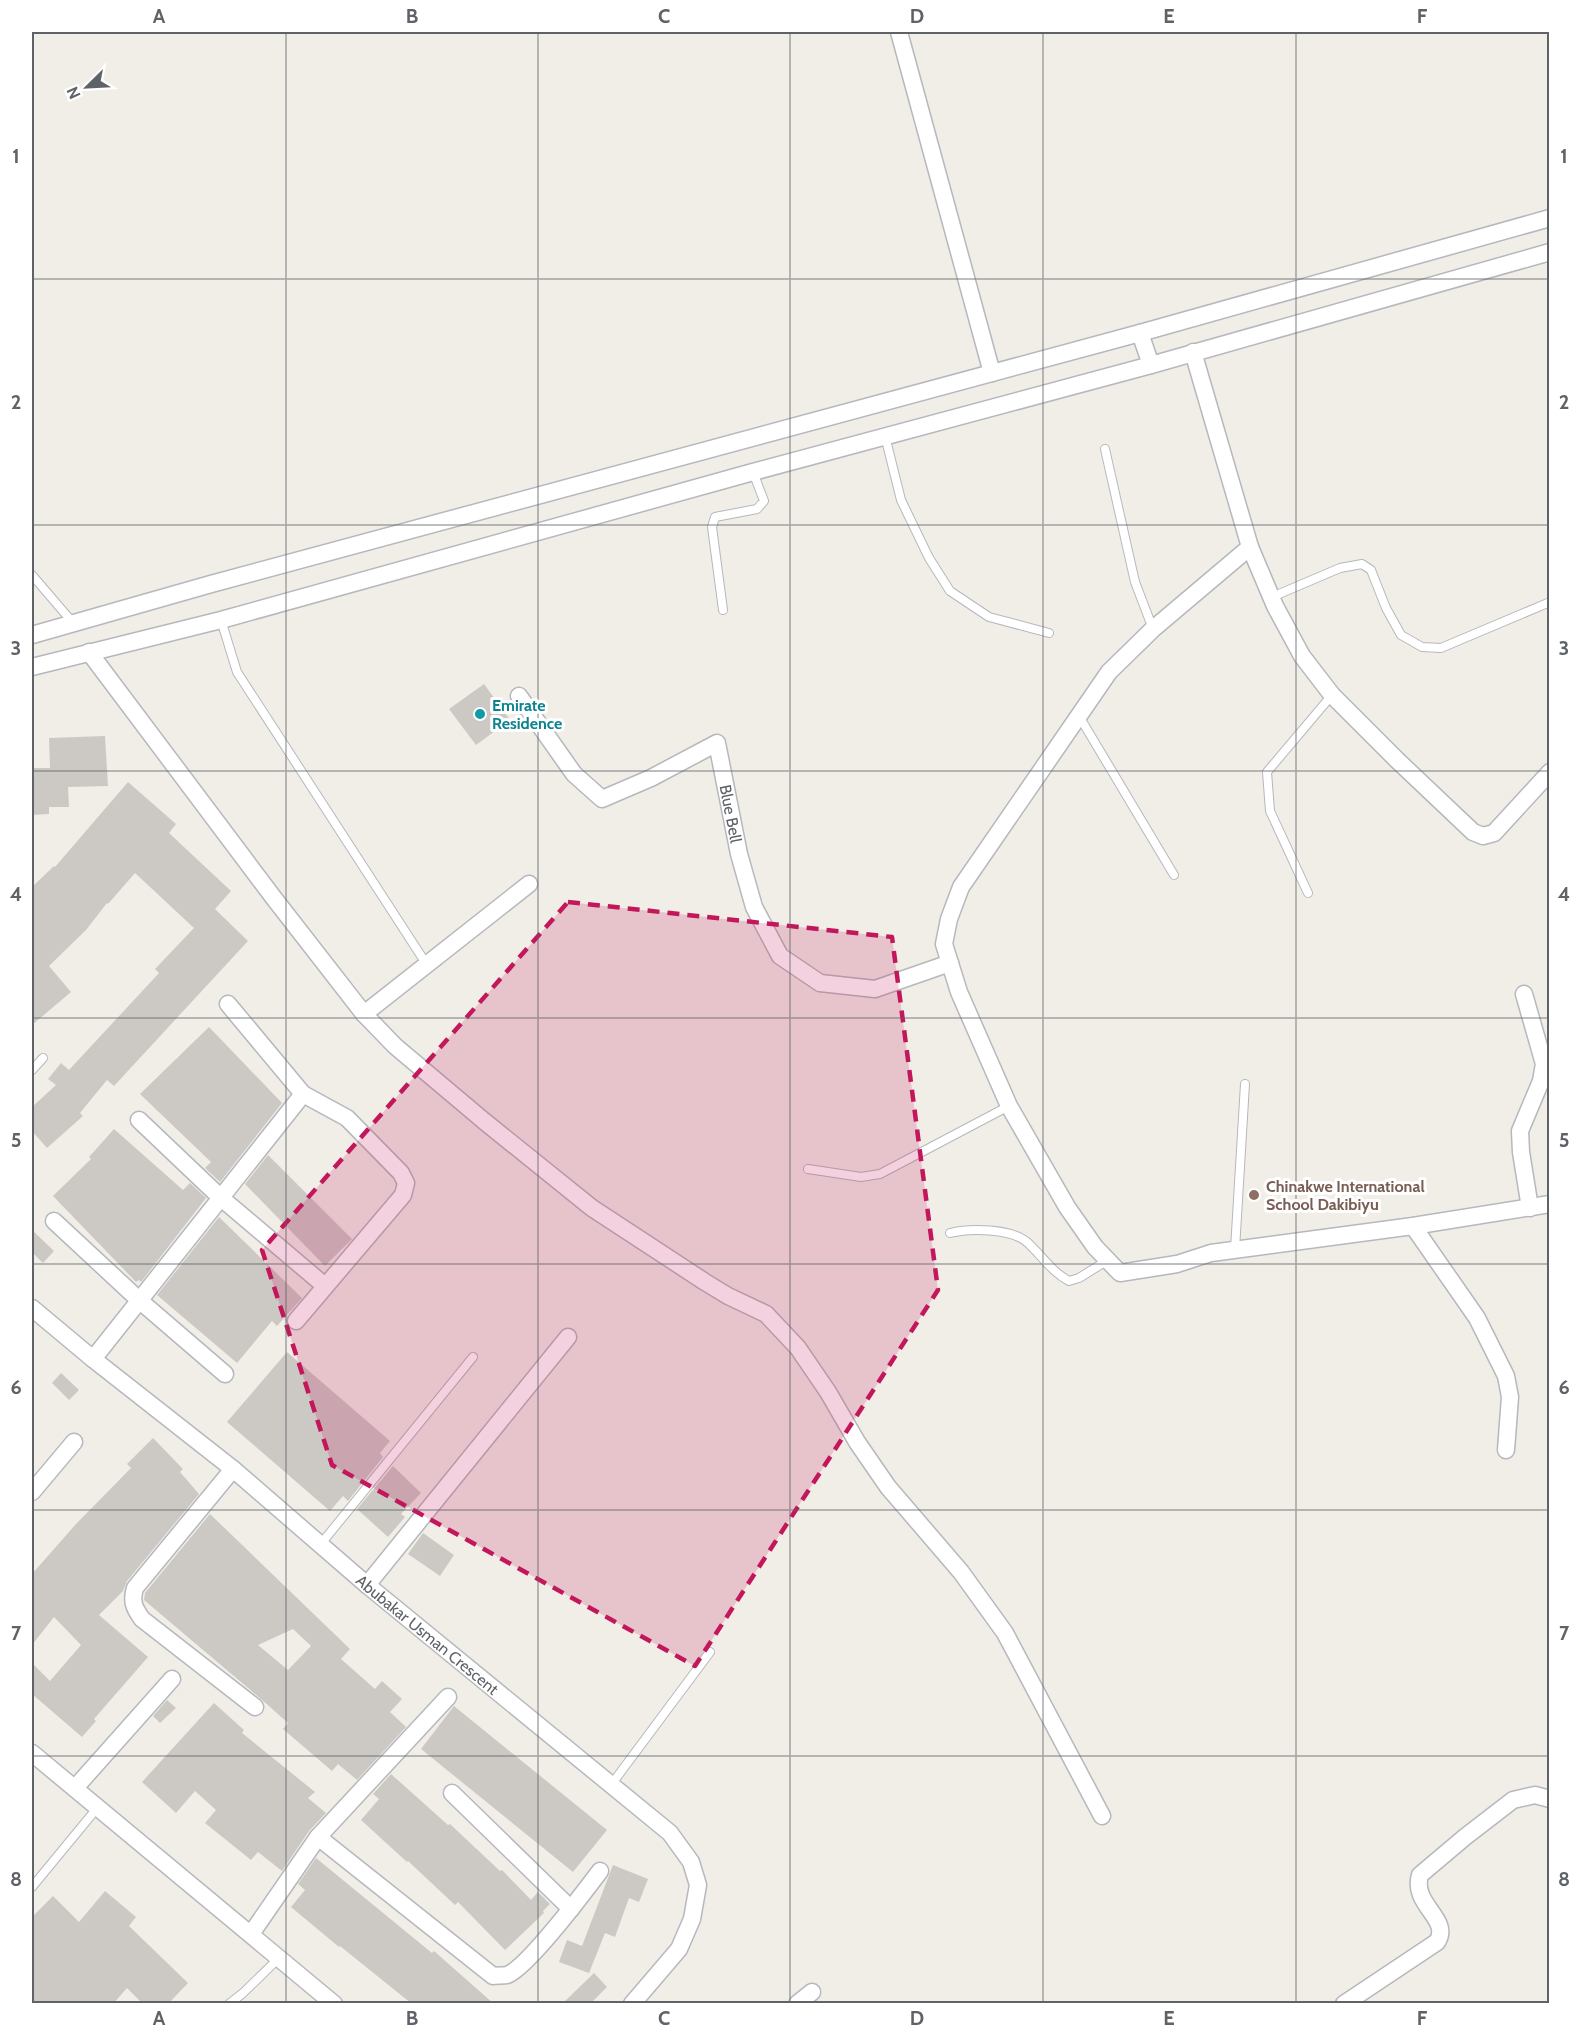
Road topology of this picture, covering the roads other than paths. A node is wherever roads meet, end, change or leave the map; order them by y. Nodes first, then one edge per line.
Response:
1 (899, 32) edge
2 (1550, 218) edge
3 (1550, 252) edge
4 (1140, 333) junction
5 (1193, 352) junction
6 (1151, 365) junction
7 (992, 373) junction
8 (885, 436) junction
9 (1105, 449) dead end
10 (753, 472) junction
11 (1250, 547) junction
12 (32, 575) edge
13 (1272, 597) junction
14 (1550, 602) edge
15 (723, 610) dead end
16 (221, 620) junction
17 (75, 624) junction
18 (1153, 629) junction
19 (1049, 633) dead end
20 (32, 635) edge
21 (89, 652) junction
22 (32, 668) edge
23 (1332, 695) junction
24 (519, 696) dead end
25 (1079, 716) junction
26 (1550, 772) edge
27 (1173, 875) dead end
28 (529, 884) dead end
29 (1308, 893) dead end
30 (950, 963) junction
31 (428, 964) junction
32 (1524, 994) dead end
33 (228, 1005) dead end
34 (364, 1014) junction
35 (43, 1058) dead end
36 (32, 1071) edge
37 (1245, 1084) dead end
38 (303, 1094) junction
39 (1009, 1106) junction
40 (139, 1120) dead end
41 (808, 1169) dead end
42 (220, 1197) junction
43 (1550, 1204) edge
44 (1530, 1208) junction
45 (54, 1221) dead end
46 (1413, 1226) junction
47 (950, 1233) dead end
48 (1235, 1249) junction
49 (1108, 1260) junction
50 (325, 1286) junction
51 (139, 1300) junction
52 (32, 1308) edge
53 (296, 1321) dead end
54 (568, 1337) dead end
55 (473, 1357) dead end
56 (93, 1359) junction
57 (225, 1374) dead end
58 (74, 1442) dead end
59 (1506, 1450) dead end
60 (233, 1468) junction
61 (32, 1492) edge
62 (320, 1545) junction
63 (367, 1585) junction
64 (710, 1652) dead end
65 (172, 1679) dead end
66 (448, 1697) dead end
67 (255, 1707) dead end
68 (32, 1753) edge
69 (611, 1785) junction
70 (75, 1788) junction
71 (452, 1793) dead end
72 (1550, 1800) edge
73 (98, 1807) junction
74 (1102, 1816) dead end
75 (318, 1838) junction
76 (600, 1870) dead end
77 (32, 1887) edge
78 (571, 1909) junction
79 (250, 1934) junction
80 (279, 1958) junction
81 (812, 1992) dead end
82 (634, 2003) edge
83 (229, 2004) edge
84 (334, 2004) edge
85 (797, 2004) edge
86 (1344, 2004) edge

1 - 7 street
2 - 4 street
3 - 5 street
4 - 6 street
4 - 7 street
5 - 6 street
5 - 11 street
6 - 8 street
7 - 17 street
8 - 10 street
8 - 19 lane
9 - 18 lane
10 - 15 lane
10 - 16 street
11 - 13 street
11 - 18 street
12 - 17 lane
13 - 14 lane
13 - 23 street
16 - 21 street
16 - 31 lane
17 - 20 street
18 - 25 street
21 - 22 street
21 - 34 street
23 - 26 street
23 - 29 lane
24 - 30 street, Blue Bell
25 - 27 lane
25 - 30 street
28 - 31 street
30 - 39 street
31 - 34 street
32 - 44 street
33 - 38 street
34 - 74 street
35 - 36 lane
37 - 48 lane
38 - 42 street
38 - 50 street
39 - 41 lane
39 - 49 street
40 - 42 street
42 - 50 street
42 - 51 street
43 - 44 street
44 - 46 street
45 - 51 street
46 - 48 street
46 - 59 street
47 - 49 lane
48 - 49 street
50 - 53 street
51 - 56 street
51 - 57 street
52 - 56 street, Abubakar Usman Crescent
54 - 63 street
55 - 62 lane
56 - 60 street, Abubakar Usman Crescent
58 - 61 street
60 - 62 street, Abubakar Usman Crescent
60 - 67 street
62 - 63 street, Abubakar Usman Crescent
63 - 69 street, Abubakar Usman Crescent
64 - 69 lane
65 - 70 street
66 - 75 street
68 - 70 street
69 - 82 street, Abubakar Usman Crescent
70 - 73 street
71 - 78 street
72 - 86 street
73 - 77 lane
73 - 79 street
75 - 78 street
75 - 79 street
76 - 78 street
79 - 80 street
80 - 83 lane
80 - 84 street
81 - 85 street

